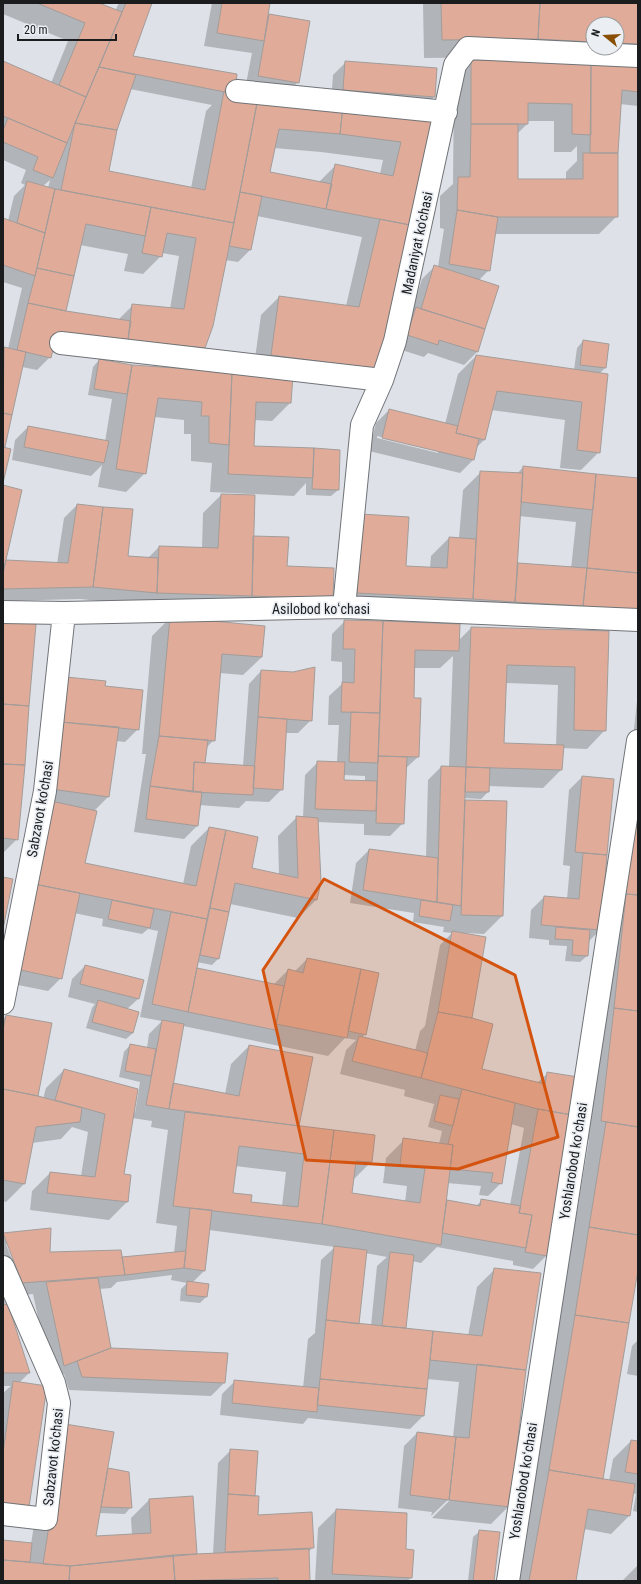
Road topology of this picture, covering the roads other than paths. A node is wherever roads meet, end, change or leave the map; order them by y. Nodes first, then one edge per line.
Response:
1 (638, 56) edge
2 (237, 91) dead end
3 (446, 112) junction
4 (61, 343) dead end
5 (382, 380) junction
6 (344, 607) junction
7 (3, 612) edge
8 (64, 613) junction
9 (638, 620) edge
10 (638, 741) edge
11 (3, 1003) edge
12 (3, 1267) edge
13 (3, 1514) edge
14 (508, 1581) edge

1 - 3 street, Madaniyat ko'chasi
2 - 3 street
3 - 5 street, Madaniyat ko'chasi
4 - 5 street
5 - 6 street, Madaniyat ko'chasi
6 - 8 street, Asilobod koʻchasi
6 - 9 street, Asilobod koʻchasi
7 - 8 street, Asilobod koʻchasi
8 - 11 street, Sabzavot ko'chasi
10 - 14 street, Yoshlarobod koʻchasi
12 - 13 street, Sabzavot ko'chasi

